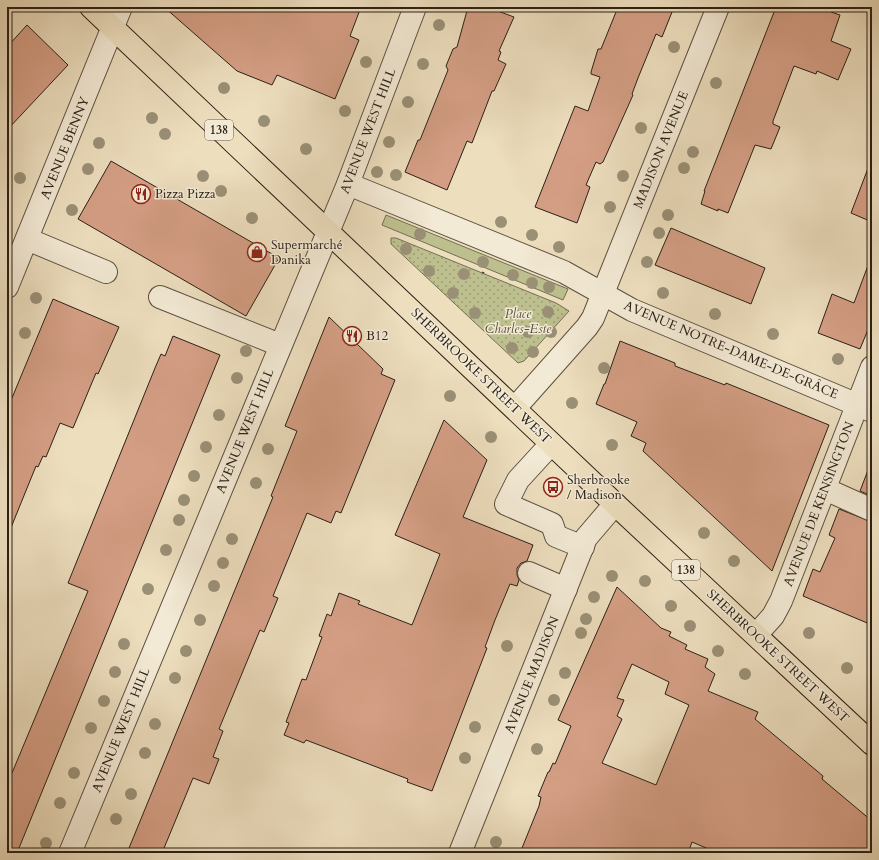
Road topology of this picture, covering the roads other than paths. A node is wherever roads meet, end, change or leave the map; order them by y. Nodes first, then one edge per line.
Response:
1 (91, 7) edge
2 (121, 7) edge
3 (415, 7) edge
4 (718, 7) edge
5 (112, 28) junction
6 (348, 184) junction
7 (328, 231) junction
8 (18, 246) edge
9 (106, 272) dead end
10 (7, 287) edge
11 (603, 293) junction
12 (160, 297) dead end
13 (280, 344) junction
14 (872, 367) edge
15 (515, 408) junction
16 (865, 408) edge
17 (551, 444) junction
18 (825, 489) junction
19 (615, 504) junction
20 (872, 510) edge
21 (583, 547) junction
22 (529, 573) dead end
23 (566, 588) junction
24 (756, 635) junction
25 (872, 744) edge
26 (70, 853) edge
27 (460, 853) edge

1 - 5 main road, SHERBROOKE STREET WEST / 138
2 - 5 street, AVENUE BENNY
3 - 6 street, AVENUE WEST HILL
4 - 11 street, MADISON AVENUE
5 - 7 main road, SHERBROOKE STREET WEST / 138
5 - 8 street, AVENUE BENNY
6 - 7 street, AVENUE WEST HILL
6 - 11 street, AVENUE NOTRE-DAME-DE-GRÂCE
7 - 13 street, AVENUE WEST HILL
7 - 15 main road, SHERBROOKE STREET WEST / 138
8 - 9 street
8 - 10 street, AVENUE BENNY
11 - 15 street
11 - 16 street, AVENUE NOTRE-DAME-DE-GRÂCE
12 - 13 street
13 - 26 street, AVENUE WEST HILL
14 - 16 street, AVENUE DE KENSINGTON
15 - 17 main road, SHERBROOKE STREET WEST / 138
16 - 18 street, AVENUE DE KENSINGTON
17 - 19 main road, SHERBROOKE STREET WEST / 138
17 - 21 street
18 - 20 street
18 - 24 street, AVENUE DE KENSINGTON
19 - 21 street, AVENUE MADISON
19 - 24 main road, SHERBROOKE STREET WEST / 138
21 - 23 street, AVENUE MADISON
22 - 23 street
23 - 27 street, AVENUE MADISON
24 - 25 main road, SHERBROOKE STREET WEST / 138

